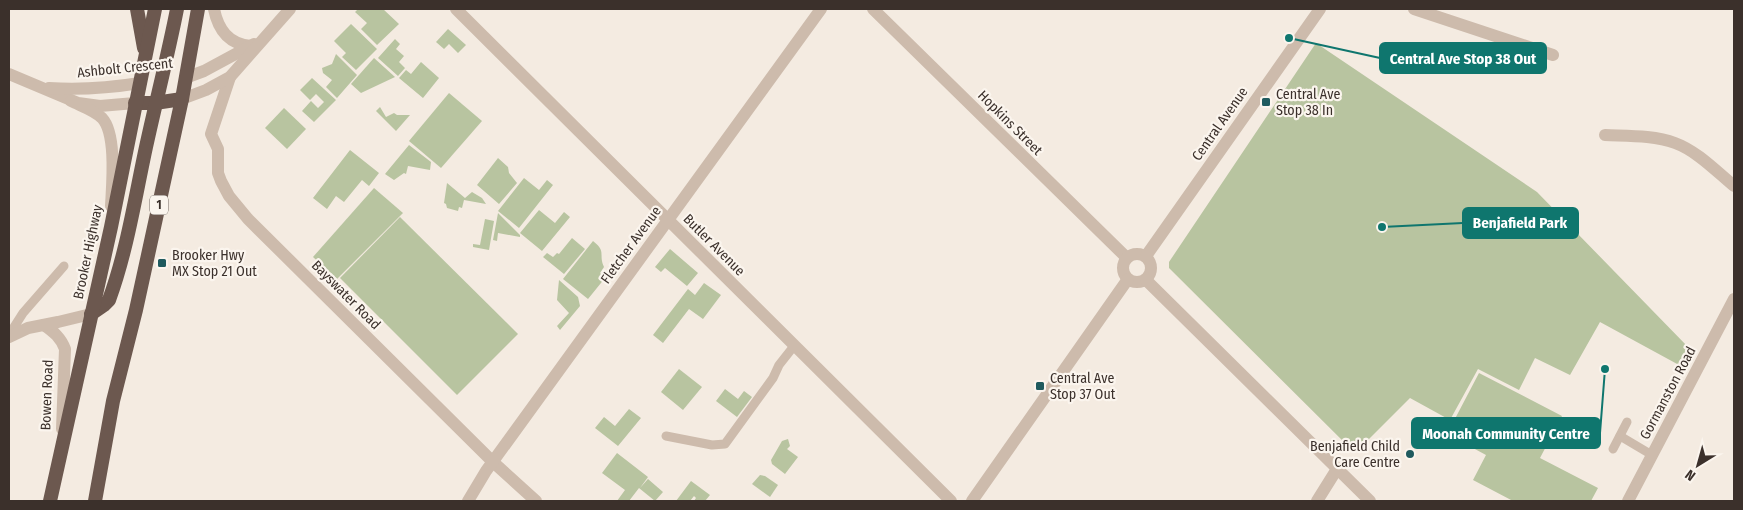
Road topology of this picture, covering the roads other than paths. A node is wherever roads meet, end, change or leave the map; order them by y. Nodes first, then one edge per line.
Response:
1 (138, 9) edge
2 (155, 9) edge
3 (177, 9) edge
4 (198, 9) edge
5 (214, 9) edge
6 (290, 9) edge
7 (456, 9) edge
8 (821, 9) edge
9 (873, 9) edge
10 (1320, 9) edge
11 (1414, 9) edge
12 (264, 37) junction
13 (251, 46) junction
14 (1553, 55) dead end
15 (146, 58) junction
16 (9, 74) edge
17 (230, 77) junction
18 (185, 78) junction
19 (161, 81) junction
20 (140, 84) junction
21 (39, 88) junction
22 (182, 99) junction
23 (71, 101) junction
24 (135, 103) junction
25 (155, 103) junction
26 (1605, 135) dead end
27 (1734, 186) edge
28 (668, 220) junction
29 (111, 226) junction
30 (1146, 256) junction
31 (1127, 258) junction
32 (64, 266) dead end
33 (1128, 279) junction
34 (1146, 280) junction
35 (1734, 299) edge
36 (91, 314) junction
37 (44, 325) junction
38 (9, 336) edge
39 (794, 346) junction
40 (1628, 422) dead end
41 (666, 436) dead end
42 (1620, 436) junction
43 (62, 445) junction
44 (1613, 449) dead end
45 (1652, 455) junction
46 (493, 462) junction
47 (1337, 468) junction
48 (50, 501) edge
49 (94, 501) edge
50 (468, 501) edge
51 (536, 501) edge
52 (951, 501) edge
53 (972, 501) edge
54 (1317, 501) edge
55 (1370, 501) edge
56 (1628, 501) edge

1 - 15 highway
2 - 15 highway, Brooker Highway
3 - 19 highway
4 - 18 highway, 1
5 - 13 street
6 - 12 street
7 - 28 street, Butler Avenue
8 - 28 street, Fletcher Avenue
9 - 31 street, Hopkins Street
10 - 30 street, Central Avenue
11 - 14 street
12 - 13 street
12 - 17 street
13 - 18 street
15 - 20 highway, Brooker Highway
16 - 21 street, Ashbolt Crescent
17 - 22 street
17 - 46 street, Bayswater Road
18 - 19 highway, Ashbolt Crescent
18 - 22 highway, 1
19 - 20 highway, Ashbolt Crescent
19 - 25 highway
20 - 21 street, Ashbolt Crescent
20 - 24 highway, Brooker Highway
21 - 23 street, Ashbolt Crescent
22 - 25 highway
22 - 49 highway, 1
23 - 24 street, Ashbolt Crescent
23 - 29 street
24 - 25 highway
24 - 29 highway, Brooker Highway
25 - 36 highway
26 - 27 street
28 - 39 street, Butler Avenue
28 - 46 street, Fletcher Avenue
29 - 36 highway, Brooker Highway
30 - 31 street
30 - 34 street
31 - 33 street
32 - 38 lane
33 - 34 street
33 - 53 street
34 - 47 street
35 - 45 street, Gormanston Road
36 - 37 street
36 - 43 highway, Brooker Highway
37 - 38 street
37 - 43 street, Bowen Road
39 - 41 lane
39 - 52 street, Butler Avenue
40 - 42 lane
42 - 44 lane
42 - 45 lane
43 - 48 highway, Brooker Highway
45 - 56 street, Gormanston Road
46 - 50 street, Fletcher Avenue
46 - 51 street, Bayswater Road
47 - 54 street
47 - 55 street

